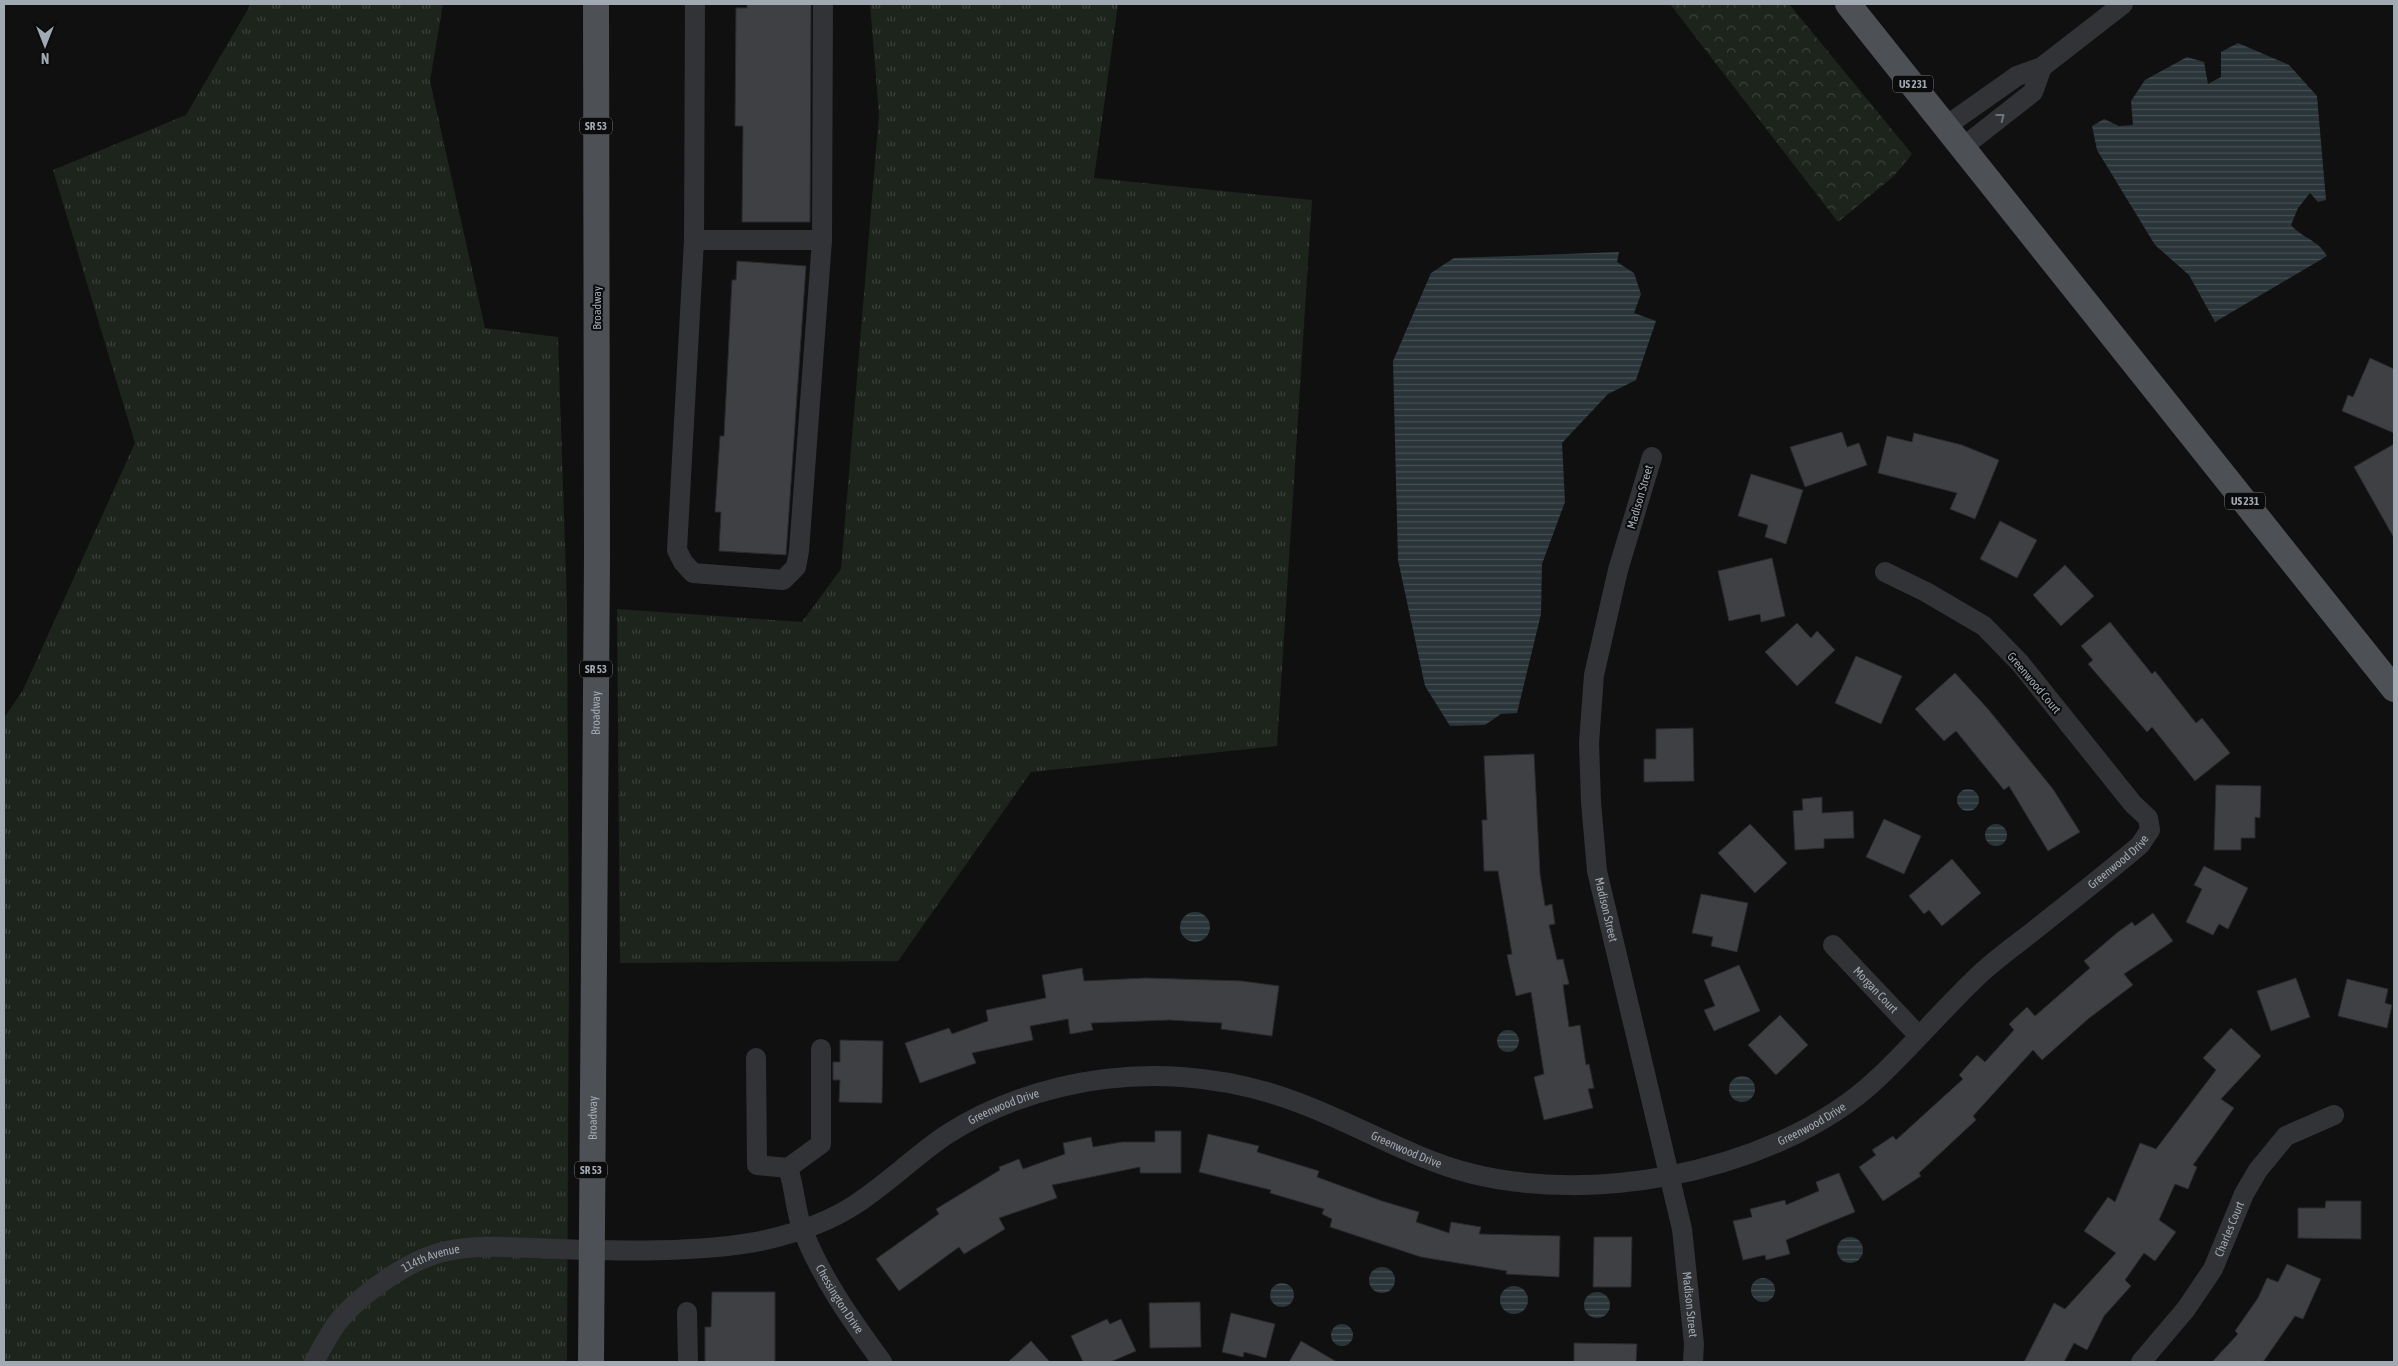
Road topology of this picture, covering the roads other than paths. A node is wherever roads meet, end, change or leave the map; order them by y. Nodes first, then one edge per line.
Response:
1 (596, 4) edge
2 (695, 4) edge
3 (823, 4) edge
4 (1848, 4) edge
5 (2123, 4) edge
6 (2042, 67) junction
7 (1946, 126) junction
8 (1963, 147) junction
9 (694, 240) junction
10 (822, 240) junction
11 (1652, 456) dead end
12 (1885, 572) dead end
13 (2394, 689) edge
14 (2150, 830) joint
15 (1834, 945) dead end
16 (1918, 1035) junction
17 (821, 1049) dead end
18 (756, 1058) dead end
19 (2334, 1115) dead end
20 (788, 1168) junction
21 (1670, 1176) junction
22 (803, 1230) junction
23 (591, 1250) junction
24 (688, 1312) dead end
25 (314, 1362) edge
26 (591, 1362) edge
27 (688, 1362) edge
28 (882, 1362) edge
29 (1693, 1362) edge
30 (2141, 1362) edge

1 - 23 main road, Broadway / SR 53
2 - 9 street
3 - 10 street
4 - 7 main road, US 231
5 - 6 street
6 - 7 street
8 -> 6 street
7 - 8 main road, US 231
8 - 13 main road, US 231
9 - 10 street
9 - 10 street
11 - 21 street, Madison Street
12 - 14 street, Greenwood Court
14 - 16 street, Greenwood Drive
15 - 16 street, Morgan Court
16 - 21 street, Greenwood Drive
17 - 20 street
18 - 20 street
19 - 30 street, Charles Court
20 - 22 street, Chessington Drive
21 - 22 street, Greenwood Drive
21 - 29 street, Madison Street
22 - 23 street, Greenwood Drive
22 - 28 street, Chessington Drive
23 - 25 street, 114th Avenue
23 - 26 main road, Broadway / SR 53
24 - 27 street

